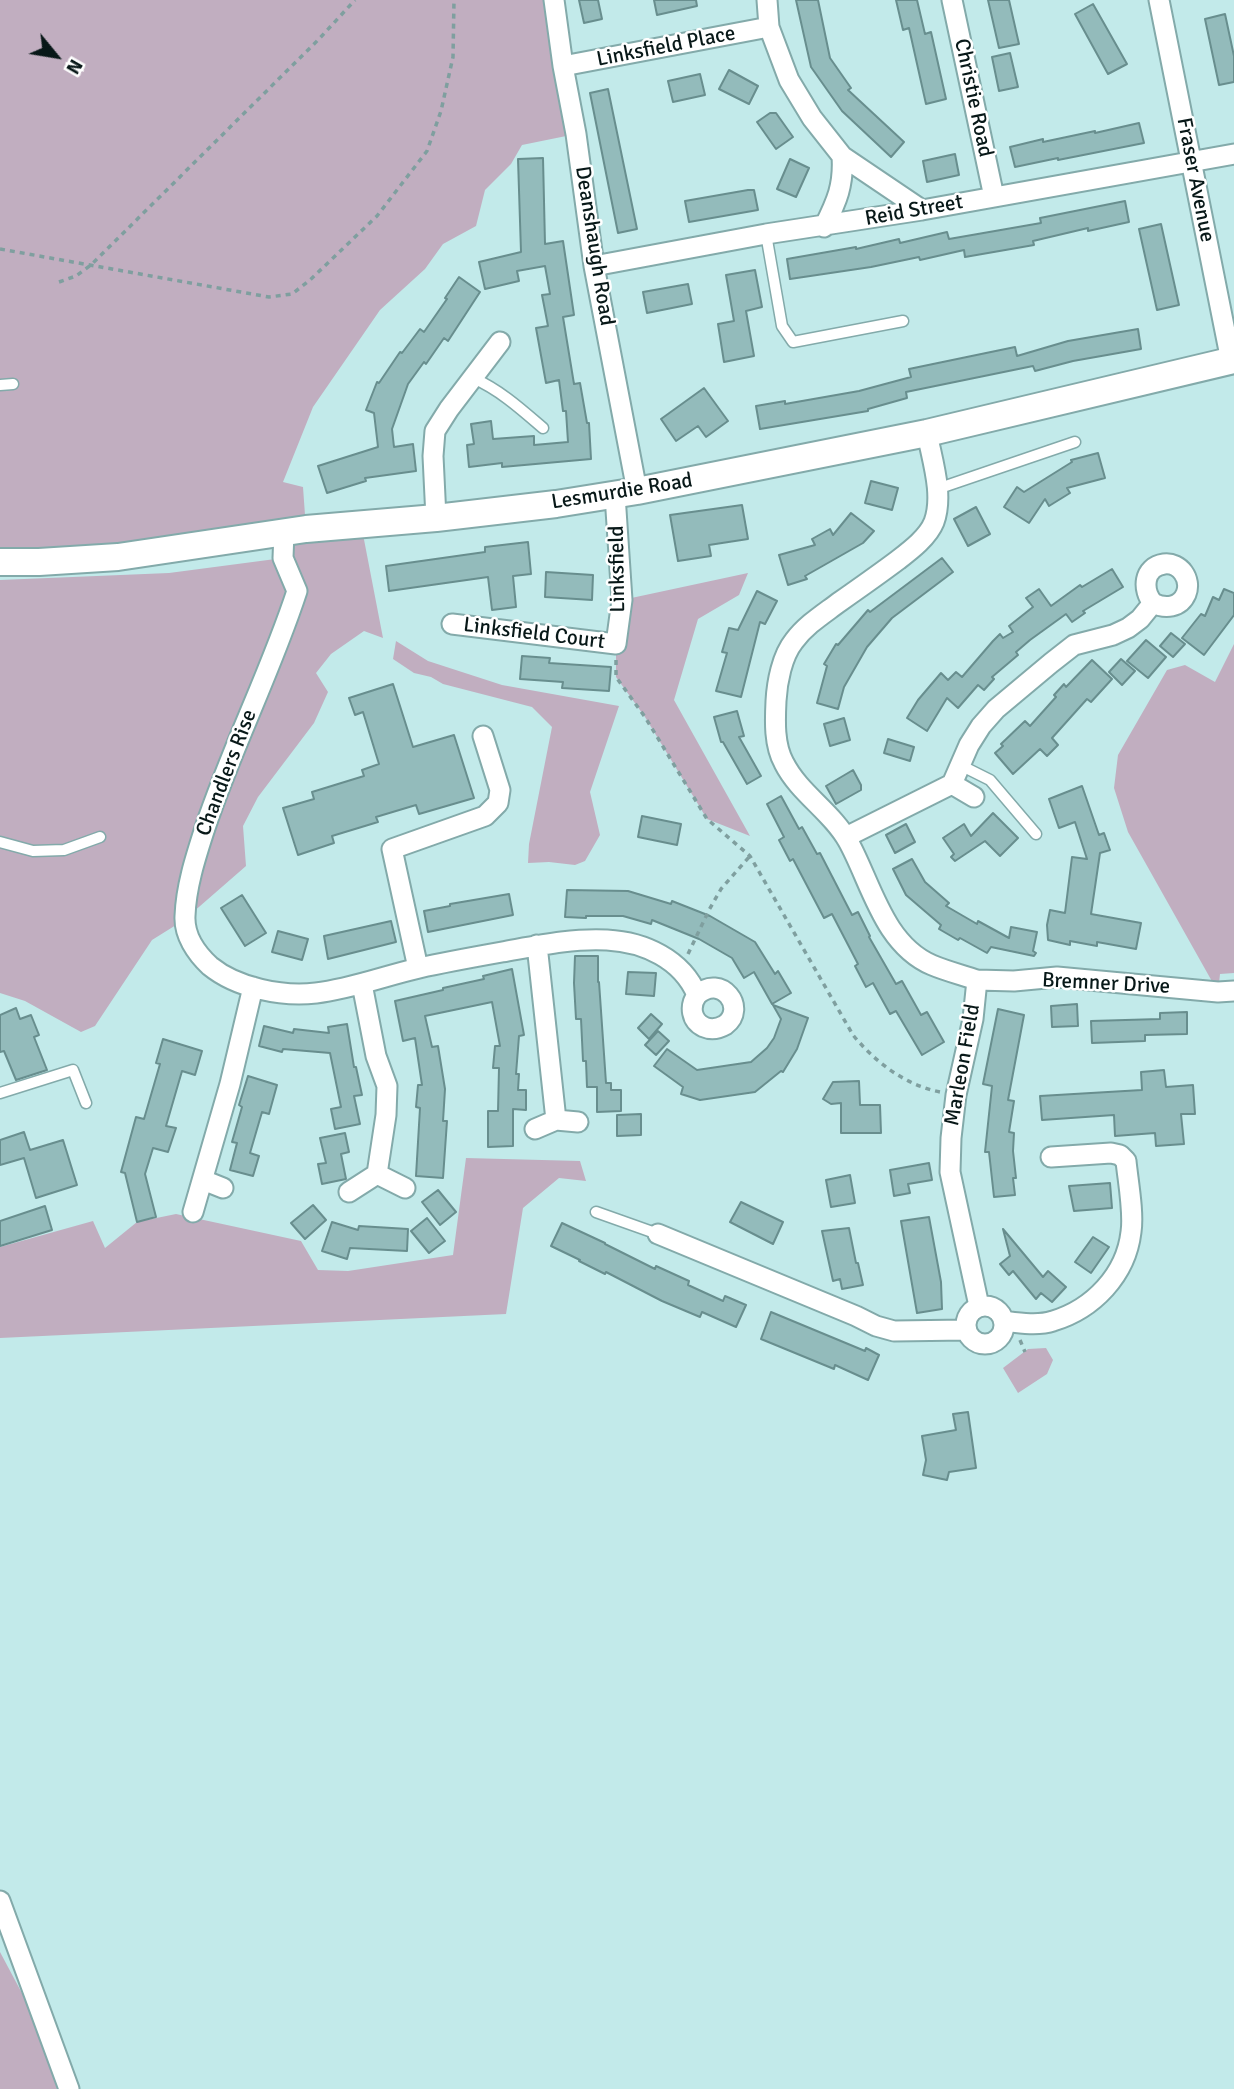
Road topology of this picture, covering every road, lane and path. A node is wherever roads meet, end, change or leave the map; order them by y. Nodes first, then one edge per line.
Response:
1 (355, 0) edge
2 (454, 0) edge
3 (554, 0) edge
4 (767, 0) edge
5 (953, 0) edge
6 (1159, 0) edge
7 (769, 27) junction
8 (562, 66) junction
9 (1234, 154) edge
10 (842, 156) junction
11 (1190, 161) junction
12 (993, 197) junction
13 (922, 210) junction
14 (824, 227) junction
15 (766, 234) junction
16 (0, 249) edge
17 (90, 265) junction
18 (594, 266) junction
19 (59, 282) dead end
20 (903, 321) dead end
21 (500, 342) dead end
22 (1233, 360) edge
23 (473, 378) junction
24 (13, 384) dead end
25 (0, 385) edge
26 (543, 428) dead end
27 (928, 433) junction
28 (1074, 442) dead end
29 (937, 489) junction
30 (626, 493) junction
31 (436, 518) junction
32 (284, 532) junction
33 (0, 562) edge
34 (1153, 603) dead end
35 (452, 624) dead end
36 (616, 643) junction
37 (483, 736) dead end
38 (960, 765) junction
39 (952, 784) junction
40 (974, 797) dead end
41 (1036, 834) dead end
42 (100, 837) dead end
43 (846, 837) junction
44 (0, 842) edge
45 (750, 856) junction
46 (537, 945) junction
47 (418, 968) junction
48 (681, 969) junction
49 (977, 980) junction
50 (362, 984) junction
51 (253, 987) junction
52 (1234, 991) edge
53 (697, 995) dead end
54 (0, 1093) edge
55 (956, 1095) junction
56 (86, 1102) dead end
57 (556, 1120) junction
58 (578, 1122) dead end
59 (535, 1129) dead end
60 (1051, 1157) dead end
61 (377, 1174) junction
62 (203, 1180) junction
63 (223, 1188) dead end
64 (405, 1188) dead end
65 (349, 1192) dead end
66 (193, 1212) dead end
67 (596, 1212) dead end
68 (658, 1234) joint
69 (979, 1306) junction
70 (1004, 1321) junction
71 (966, 1330) junction
72 (0, 1901) edge
73 (69, 2089) edge

1 - 17 path
2 - 17 path
3 - 8 street, Deanshaugh Road
4 - 7 street
5 - 12 street, Christie Road
6 - 11 street, Fraser Avenue
7 - 8 street, Linksfield Place
7 - 10 street
8 - 18 street, Deanshaugh Road
9 - 11 street, Reid Street
10 - 13 street
10 - 14 street
11 - 12 street, Reid Street
11 - 22 street, Fraser Avenue
12 - 13 street, Reid Street
13 - 14 street, Reid Street
14 - 15 street, Reid Street
15 - 18 street, Reid Street
15 - 20 lane
16 - 17 path
17 - 19 path
18 - 30 street, Deanshaugh Road
21 - 23 street
22 - 27 street, Lesmurdie Road
23 - 26 lane
23 - 31 street
24 - 25 lane
27 - 29 street, Marleon Field
27 - 30 street, Lesmurdie Road
28 - 29 lane
29 - 43 street, Marleon Field
30 - 31 street, Lesmurdie Road
30 - 36 street, Linksfield
31 - 32 street, Lesmurdie Road
32 - 33 street, Lesmurdie Road
32 - 51 street, Chandlers Rise
34 - 38 street
35 - 36 street, Linksfield Court
36 - 45 path
37 - 47 street
38 - 39 street
38 - 41 lane
39 - 40 street
39 - 43 street
42 - 44 lane
43 - 49 street, Marleon Field
45 - 48 path
45 - 55 path
46 - 47 street, Chandlers Rise
46 - 48 street, Chandlers Rise
46 - 57 street
47 - 50 street, Chandlers Rise
48 - 53 street, Chandlers Rise
49 - 52 street, Bremner Drive
49 - 55 street, Marleon Field
50 - 51 street, Chandlers Rise
50 - 61 street
51 - 62 street
54 - 56 lane
55 - 69 street, Marleon Field
57 - 58 street
57 - 59 street
60 - 70 street
61 - 64 street
61 - 65 street
62 - 63 street
62 - 66 street
67 - 68 lane
68 - 71 street
69 - 70 street
69 - 71 street
70 - 71 street
72 - 73 street

